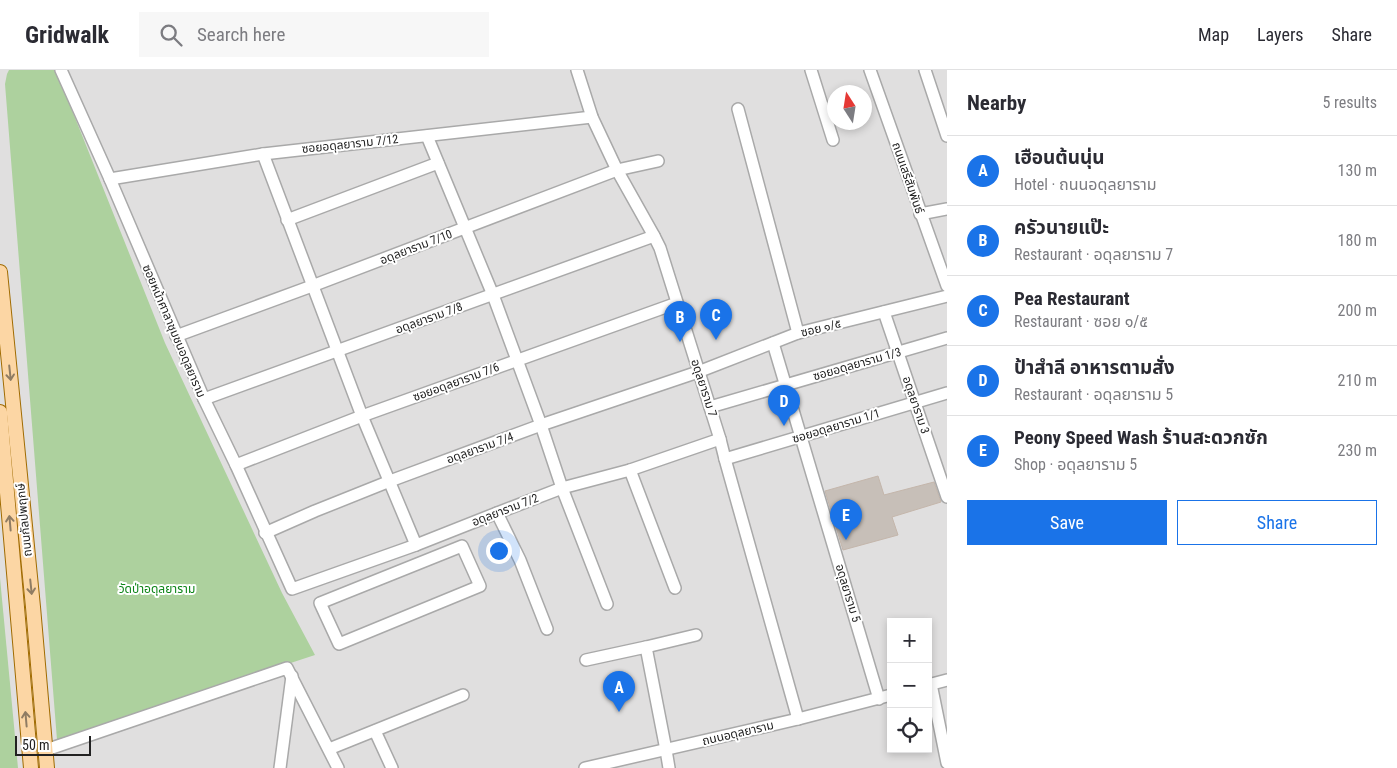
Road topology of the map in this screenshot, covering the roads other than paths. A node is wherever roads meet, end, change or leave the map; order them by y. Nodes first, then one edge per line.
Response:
1 (60, 70) edge
2 (577, 70) edge
3 (811, 70) edge
4 (870, 70) edge
5 (925, 70) edge
6 (738, 109) dead end
7 (592, 117) junction
8 (427, 136) junction
9 (947, 136) edge
10 (833, 140) dead end
11 (263, 154) junction
12 (658, 161) dead end
13 (438, 163) junction
14 (617, 170) junction
15 (110, 179) junction
16 (947, 209) edge
17 (920, 214) junction
18 (287, 220) junction
19 (465, 228) junction
20 (654, 236) junction
21 (0, 272) edge
22 (312, 286) junction
23 (947, 286) edge
24 (493, 295) junction
25 (947, 296) edge
26 (677, 303) junction
27 (884, 312) junction
28 (798, 333) junction
29 (176, 336) junction
30 (947, 338) edge
31 (773, 343) junction
32 (337, 351) junction
33 (898, 352) junction
34 (517, 360) junction
35 (698, 372) junction
36 (786, 385) junction
37 (947, 393) edge
38 (204, 399) junction
39 (915, 403) junction
40 (710, 407) junction
41 (0, 412) edge
42 (362, 416) junction
43 (541, 425) junction
44 (801, 436) junction
45 (720, 438) junction
46 (725, 459) junction
47 (236, 465) junction
48 (630, 470) junction
49 (390, 481) junction
50 (562, 488) junction
51 (947, 497) edge
52 (497, 513) junction
53 (265, 533) junction
54 (416, 545) junction
55 (381, 558) junction
56 (388, 576) junction
57 (676, 588) dead end
58 (292, 589) joint
59 (607, 604) dead end
60 (17, 607) junction
61 (33, 607) junction
62 (547, 629) dead end
63 (696, 635) dead end
64 (646, 647) junction
65 (586, 660) dead end
66 (292, 676) junction
67 (947, 680) edge
68 (932, 684) edge
69 (463, 695) dead end
70 (887, 696) edge
71 (932, 698) edge
72 (879, 699) junction
73 (798, 719) junction
74 (375, 731) junction
75 (328, 749) junction
76 (46, 750) junction
77 (666, 750) junction
78 (947, 763) edge
79 (591, 767) edge
80 (31, 768) edge
81 (47, 768) edge
82 (280, 768) edge
83 (338, 768) edge
84 (392, 768) edge
85 (669, 768) edge

1 - 15 street, ซอยหน้าศาลาชุมชนอดุลยาราม
2 - 7 street, อดุลยาราม 7
3 - 10 street
4 - 17 street, ถนนเสรีสัมพันธ์
5 - 9 street
6 - 28 street
7 - 8 street, ซอยอดุลยาราม 7/12
7 - 14 street, อดุลยาราม 7
8 - 11 street, ซอยอดุลยาราม 7/12
8 - 13 street
11 - 15 street, ซอยอดุลยาราม 7/12
11 - 18 street
12 - 14 street, อดุลยาราม 7/10
13 - 18 street
13 - 19 street
14 - 19 street, อดุลยาราม 7/10
14 - 20 street, อดุลยาราม 7
15 - 29 street, ซอยหน้าศาลาชุมชนอดุลยาราม
16 - 17 street
17 - 23 street, ถนนเสรีสัมพันธ์
18 - 22 street
19 - 22 street, อดุลยาราม 7/10
19 - 24 street
20 - 24 street, อดุลยาราม 7/8
20 - 26 street, อดุลยาราม 7
21 -> 61 main road, ถนนกัลปพฤกษ์
22 - 29 street, อดุลยาราม 7/10
22 - 32 street
24 - 32 street, อดุลยาราม 7/8
24 - 34 street
25 - 27 street, ซอย ๑/๕
26 - 34 street, ซอยอดุลยาราม 7/6
26 - 35 street, อดุลยาราม 7
27 - 28 street, ซอย ๑/๕
27 - 33 street, อดุลยาราม 3
28 - 31 street, ซอย ๑/๕
29 - 38 street, ซอยหน้าศาลาชุมชนอดุลยาราม
30 - 33 street, ซอยอดุลยาราม 1/3
31 - 35 street, ซอย ๑/๕
31 - 36 street, อดุลยาราม 5
32 - 38 street, อดุลยาราม 7/8
32 - 42 street
33 - 36 street, ซอยอดุลยาราม 1/3
33 - 39 street, อดุลยาราม 3
34 - 42 street, ซอยอดุลยาราม 7/6
34 - 43 street
35 - 40 street, อดุลยาราม 7
35 - 43 street, อดุลยาราม 7/4
36 - 40 street, ซอยอดุลยาราม 1/3
36 - 44 street, อดุลยาราม 5
37 - 39 street, ซอยอดุลยาราม 1/1
38 - 47 street, ซอยหน้าศาลาชุมชนอดุลยาราม
39 - 44 street, ซอยอดุลยาราม 1/1
39 - 51 street, อดุลยาราม 3
40 - 45 street, อดุลยาราม 7
60 -> 41 main road, ถนนกัลปพฤกษ์
42 - 47 street, ซอยอดุลยาราม 7/6
42 - 49 street
43 - 49 street, อดุลยาราม 7/4
43 - 50 street
44 - 46 street, ซอยอดุลยาราม 1/1
44 - 72 street, อดุลยาราม 5
45 - 46 street, อดุลยาราม 7
45 - 48 street, อดุลยาราม 7/2
46 - 73 street, อดุลยาราม 7
47 - 53 street, ซอยหน้าศาลาชุมชนอดุลยาราม
48 - 50 street, อดุลยาราม 7/2
48 - 57 street
49 - 53 street, อดุลยาราม 7/4
49 - 54 street
50 - 52 street, อดุลยาราม 7/2
50 - 59 street
52 - 54 street, อดุลยาราม 7/2
52 - 62 street
53 - 58 street, ซอยหน้าศาลาชุมชนอดุลยาราม
54 - 55 street, อดุลยาราม 7/2
55 - 56 street
55 - 58 street, อดุลยาราม 7/2
56 - 56 street
60 - 61 main road
80 -> 60 main road, ถนนกัลปพฤกษ์
61 - 76 main road, ถนนกัลปพฤกษ์
63 - 64 street
64 - 65 street
64 - 77 street
66 - 75 street
66 - 76 street
66 - 82 street
67 - 68 street
69 - 74 street
70 - 72 street, ถนนอดุลยาราม
71 - 78 street
72 - 73 street, ถนนอดุลยาราม
73 - 77 street, ถนนอดุลยาราม
74 - 75 street
74 - 84 street
75 - 83 street
76 - 81 main road, ถนนกัลปพฤกษ์
77 - 79 street, ถนนอดุลยาราม
77 - 85 street

